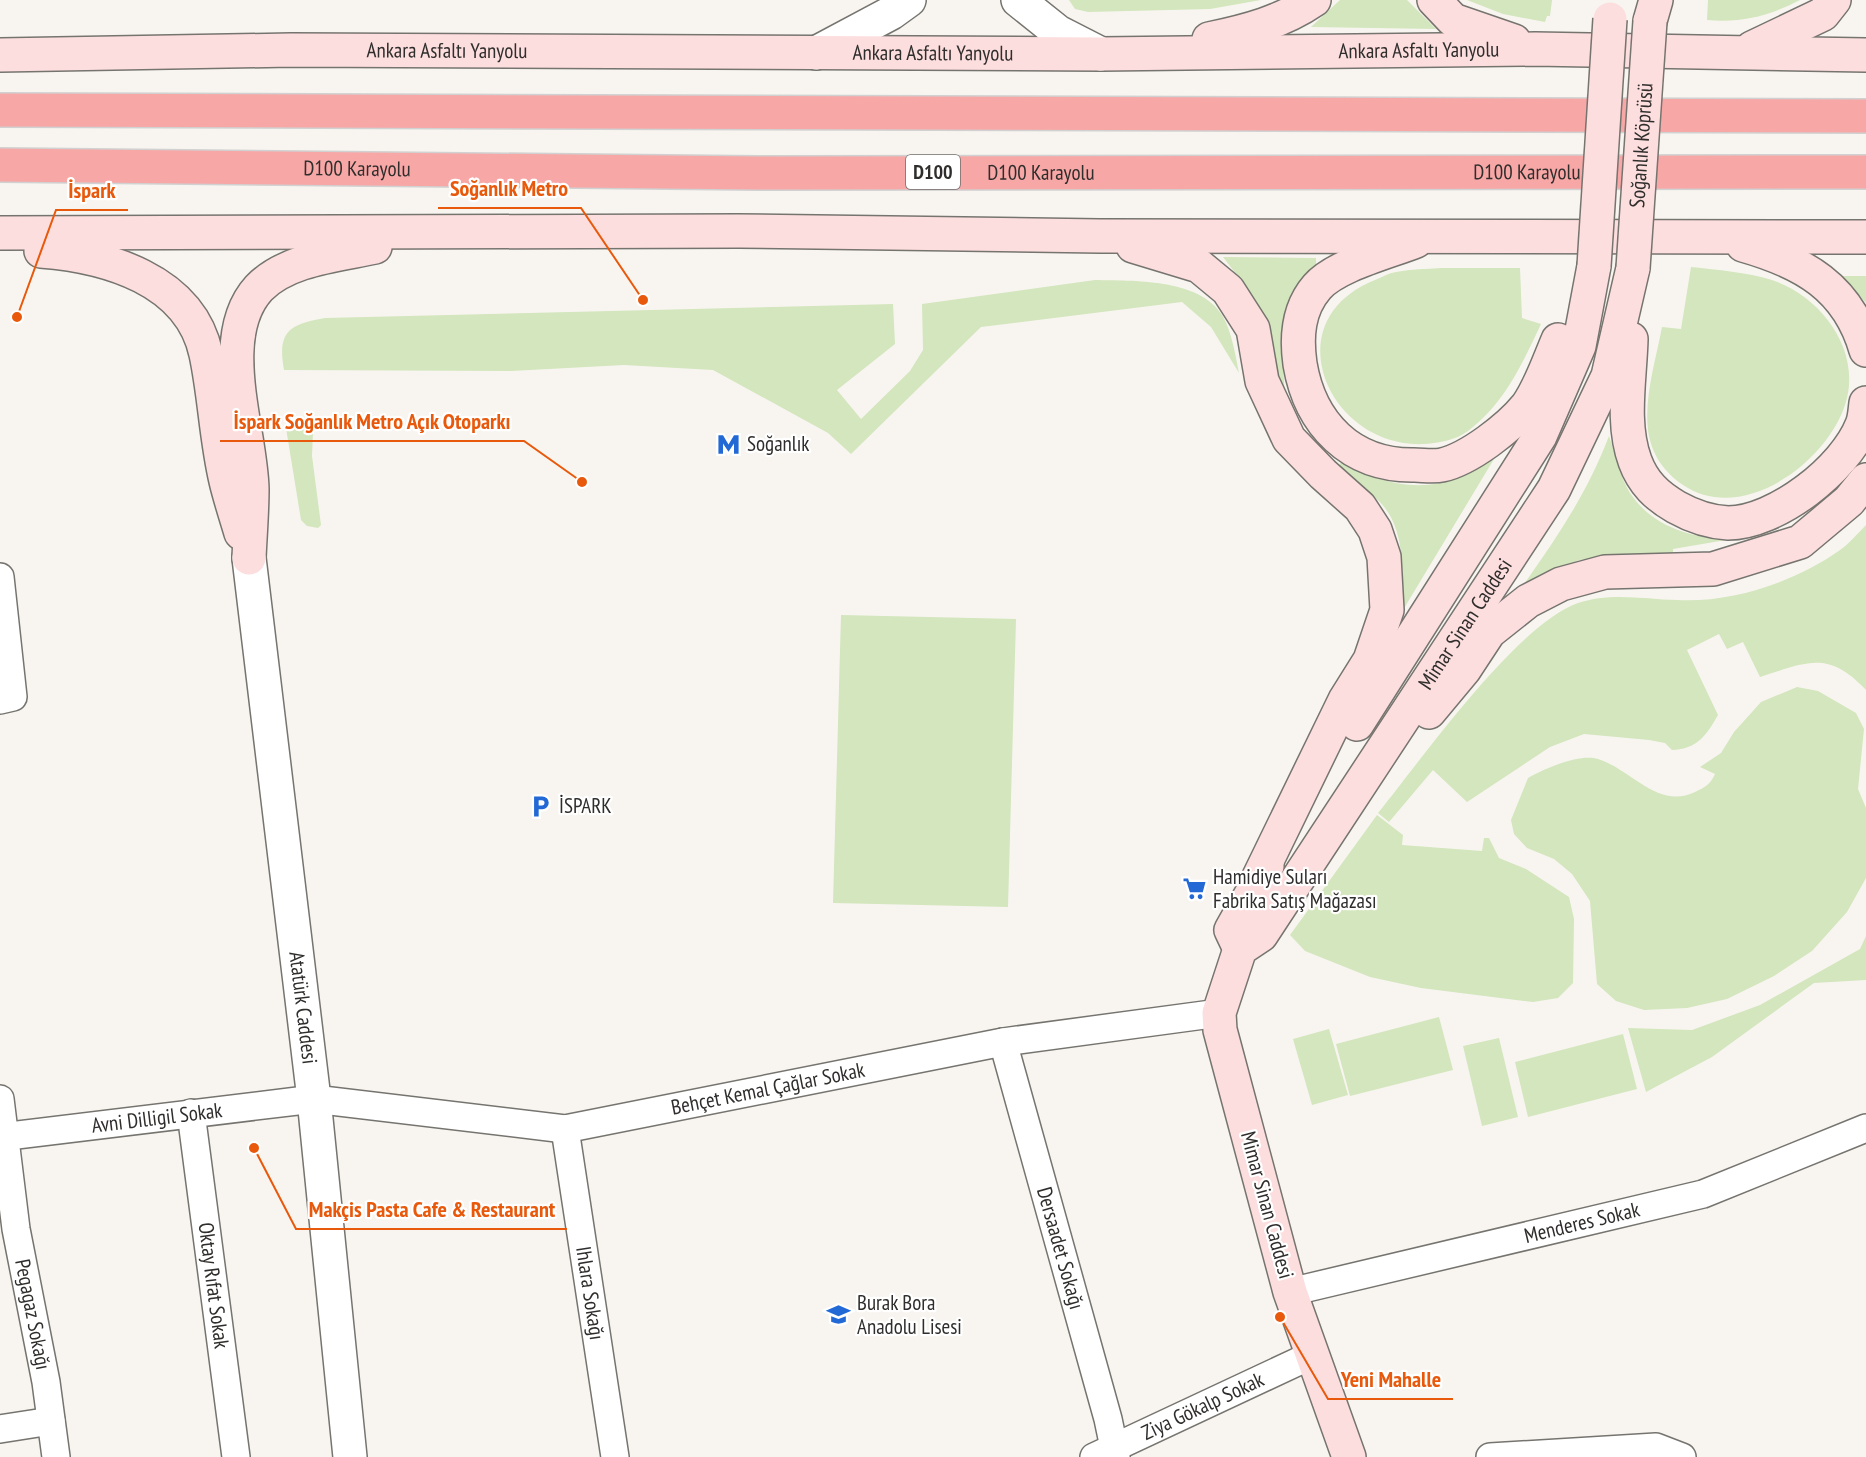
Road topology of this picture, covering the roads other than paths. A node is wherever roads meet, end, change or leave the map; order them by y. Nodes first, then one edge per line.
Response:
1 (909, 0) edge
2 (1314, 0) edge
3 (1434, 0) edge
4 (1834, 0) edge
5 (1032, 6) edge
6 (1610, 6) edge
7 (1652, 7) edge
8 (1535, 49) junction
9 (816, 52) junction
10 (1101, 54) junction
11 (1146, 54) junction
12 (1738, 54) junction
13 (0, 55) edge
14 (1866, 55) edge
15 (0, 110) edge
16 (1866, 116) edge
17 (0, 165) edge
18 (1866, 172) edge
19 (0, 233) edge
20 (444, 233) junction
21 (1431, 235) junction
22 (1100, 236) junction
23 (1712, 237) junction
24 (1866, 237) edge
25 (0, 249) edge
26 (1594, 266) junction
27 (1634, 268) junction
28 (1866, 350) edge
29 (1866, 403) edge
30 (1866, 480) edge
31 (249, 558) junction
32 (0, 577) edge
33 (0, 700) edge
34 (1324, 838) junction
35 (1256, 883) junction
36 (1240, 949) junction
37 (1219, 1012) junction
38 (1003, 1042) junction
39 (0, 1099) edge
40 (314, 1099) junction
41 (191, 1113) junction
42 (1866, 1128) edge
43 (565, 1129) junction
44 (3, 1136) edge
45 (8, 1230) edge
46 (1290, 1292) junction
47 (1312, 1355) junction
48 (51, 1421) junction
49 (0, 1429) edge
50 (1108, 1454) edge
51 (56, 1457) edge
52 (236, 1457) edge
53 (350, 1457) edge
54 (615, 1457) edge
55 (1349, 1457) edge
56 (1490, 1457) edge
57 (1682, 1457) edge

1 - 9 street
2 - 11 main road
3 - 8 main road
4 - 12 main road
5 - 10 street
6 - 26 main road, Soğanlık Köprüsü, bridge
7 - 27 main road, Soğanlık Köprüsü, bridge
8 - 11 main road, Ankara Asfaltı Yanyolu
8 - 12 main road, Ankara Asfaltı Yanyolu
9 - 10 main road, Ankara Asfaltı Yanyolu
9 - 13 main road, Ankara Asfaltı Yanyolu
10 - 11 main road, Ankara Asfaltı Yanyolu
12 - 14 main road, Ankara Asfaltı Yanyolu
15 - 16 highway
17 - 18 highway, D100 Karayolu / D100
19 - 20 main road
20 - 22 main road
20 - 31 main road
21 - 22 main road
21 - 23 main road
21 - 26 main road
22 - 35 main road
23 - 24 main road
23 - 28 main road
25 - 31 main road
26 - 35 main road, Mimar Sinan Caddesi
27 - 29 main road
27 - 34 main road, Mimar Sinan Caddesi
30 - 34 main road
31 - 40 street, Atatürk Caddesi
32 - 33 street
34 - 36 main road, Mimar Sinan Caddesi
35 - 36 main road, Mimar Sinan Caddesi
36 - 37 main road, Mimar Sinan Caddesi
37 - 38 street, Behçet Kemal Çağlar Sokak
37 - 46 main road, Mimar Sinan Caddesi
38 - 43 street, Behçet Kemal Çağlar Sokak
38 - 50 street, Dersaadet Sokağı
39 - 44 street, Pegagaz Sokağı
40 - 41 street, Avni Dilligil Sokak
40 - 43 street, Behçet Kemal Çağlar Sokak
40 - 53 street, Atatürk Caddesi
41 - 44 street, Avni Dilligil Sokak
41 - 52 street, Oktay Rıfat Sokak
42 - 46 street, Menderes Sokak
43 - 54 street, Ihlara Sokağı
44 - 45 street, Pegagaz Sokağı
45 - 48 street, Pegagaz Sokağı
46 - 47 main road, Mimar Sinan Caddesi
47 - 50 street, Ziya Gökalp Sokak
47 - 55 main road, Mimar Sinan Caddesi
48 - 49 street
48 - 51 street, Pegagaz Sokağı
56 - 57 street

